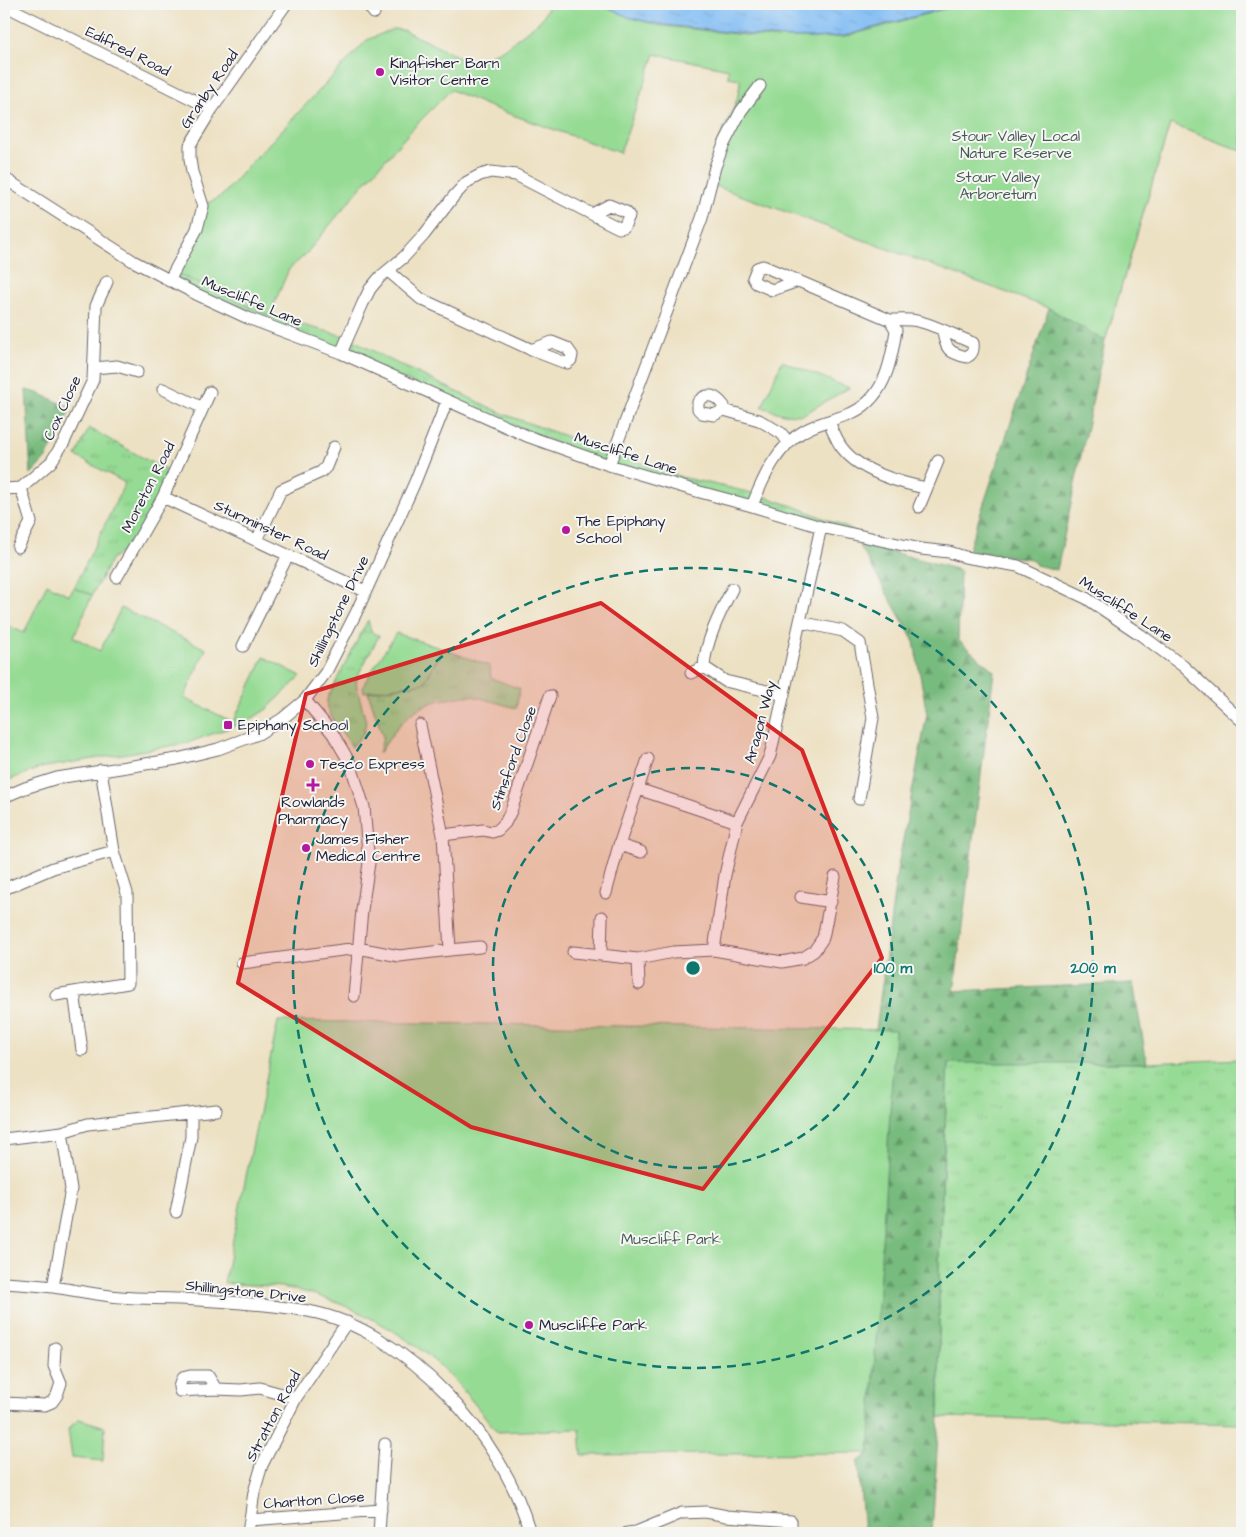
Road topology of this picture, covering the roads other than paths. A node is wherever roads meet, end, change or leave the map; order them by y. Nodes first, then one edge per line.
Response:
1 (286, 4) edge
2 (4, 5) edge
3 (760, 86) dead end
4 (212, 109) junction
5 (4, 178) edge
6 (592, 214) dead end
7 (390, 269) junction
8 (169, 281) junction
9 (798, 281) dead end
10 (107, 282) dead end
11 (890, 320) junction
12 (943, 331) dead end
13 (531, 350) dead end
14 (341, 353) junction
15 (94, 368) junction
16 (137, 372) dead end
17 (163, 389) dead end
18 (210, 392) dead end
19 (447, 401) junction
20 (203, 408) junction
21 (724, 410) dead end
22 (829, 421) junction
23 (789, 443) junction
24 (334, 447) dead end
25 (938, 461) dead end
26 (609, 465) junction
27 (22, 488) junction
28 (926, 488) junction
29 (4, 489) edge
30 (164, 497) junction
31 (752, 506) junction
32 (919, 507) dead end
33 (821, 527) junction
34 (257, 540) junction
35 (18, 547) dead end
36 (288, 555) junction
37 (117, 577) dead end
38 (732, 589) dead end
39 (365, 591) junction
40 (800, 622) junction
41 (243, 646) dead end
42 (704, 667) junction
43 (691, 673) dead end
44 (784, 694) junction
45 (550, 696) dead end
46 (305, 700) junction
47 (1242, 721) edge
48 (420, 725) dead end
49 (648, 759) dead end
50 (101, 770) junction
51 (638, 789) junction
52 (4, 797) edge
53 (859, 799) dead end
54 (737, 822) junction
55 (443, 835) junction
56 (619, 845) junction
57 (114, 851) junction
58 (642, 852) dead end
59 (835, 877) dead end
60 (4, 889) edge
61 (606, 893) dead end
62 (801, 897) dead end
63 (831, 902) junction
64 (602, 917) dead end
65 (480, 946) dead end
66 (358, 948) junction
67 (450, 950) junction
68 (714, 950) junction
69 (574, 952) dead end
70 (602, 955) junction
71 (638, 958) junction
72 (242, 963) dead end
73 (639, 984) dead end
74 (74, 992) junction
75 (56, 995) dead end
76 (354, 996) dead end
77 (82, 1050) dead end
78 (216, 1110) dead end
79 (192, 1113) junction
80 (62, 1132) junction
81 (4, 1139) edge
82 (176, 1212) dead end
83 (4, 1283) edge
84 (52, 1287) junction
85 (347, 1322) junction
86 (55, 1348) dead end
87 (216, 1389) dead end
88 (296, 1398) junction
89 (4, 1403) edge
90 (385, 1444) dead end
91 (381, 1510) junction
92 (250, 1520) junction
93 (248, 1533) edge
94 (380, 1533) edge
95 (530, 1533) edge
96 (627, 1533) edge
97 (791, 1533) edge

1 - 4 street, Granby Road
2 - 4 street, Edifred Road
3 - 26 street
4 - 8 street, Granby Road
5 - 8 street, Muscliffe Lane
6 - 7 street
7 - 13 street
7 - 14 street
8 - 14 street, Muscliffe Lane
9 - 11 street
10 - 15 street, Cox Close
11 - 12 street
11 - 22 street
14 - 19 street, Muscliffe Lane
15 - 16 street, Cox Close
15 - 27 street, Cox Close
17 - 20 street
18 - 20 street, Moreton Road
19 - 26 street, Muscliffe Lane
19 - 39 street, Shillingstone Drive
20 - 30 street, Moreton Road
21 - 23 street
22 - 23 street
22 - 28 street
23 - 31 street
24 - 34 street
25 - 28 street
26 - 31 street, Muscliffe Lane
27 - 29 street
27 - 35 street
28 - 32 street
30 - 34 street, Sturminster Road
30 - 37 street, Moreton Road
31 - 33 street, Muscliffe Lane
33 - 40 street, Aragon Way
33 - 47 street, Muscliffe Lane
34 - 36 street, Sturminster Road
36 - 39 street, Sturminster Road
36 - 41 street
38 - 42 street
39 - 46 street, Shillingstone Drive
40 - 44 street, Aragon Way
40 - 53 street
42 - 43 street
42 - 44 street
44 - 54 street, Aragon Way
45 - 55 street, Stinsford Close
46 - 50 street, Shillingstone Drive
46 - 66 street
48 - 55 street
49 - 51 street
50 - 52 street, Shillingstone Drive
50 - 57 street
51 - 54 street
51 - 56 street
54 - 68 street, Aragon Way
55 - 67 street
56 - 58 street
56 - 61 street
57 - 60 street
57 - 74 street
59 - 63 street
62 - 63 street
63 - 68 street
64 - 70 street
65 - 67 street
66 - 67 street
66 - 72 street
66 - 76 street
68 - 71 street
69 - 70 street
70 - 71 street
71 - 73 street
74 - 75 street
74 - 77 street
78 - 79 street
79 - 80 street
79 - 82 street
80 - 81 street
80 - 84 street
83 - 84 street, Shillingstone Drive
84 - 85 street, Shillingstone Drive
85 - 88 street, Stratton Road
85 - 95 street, Shillingstone Drive
86 - 89 street
87 - 88 street
88 - 92 street, Stratton Road
90 - 91 street, Charlton Close
91 - 92 street, Charlton Close
91 - 94 street, Charlton Close
92 - 93 street, Stratton Road
96 - 97 street

